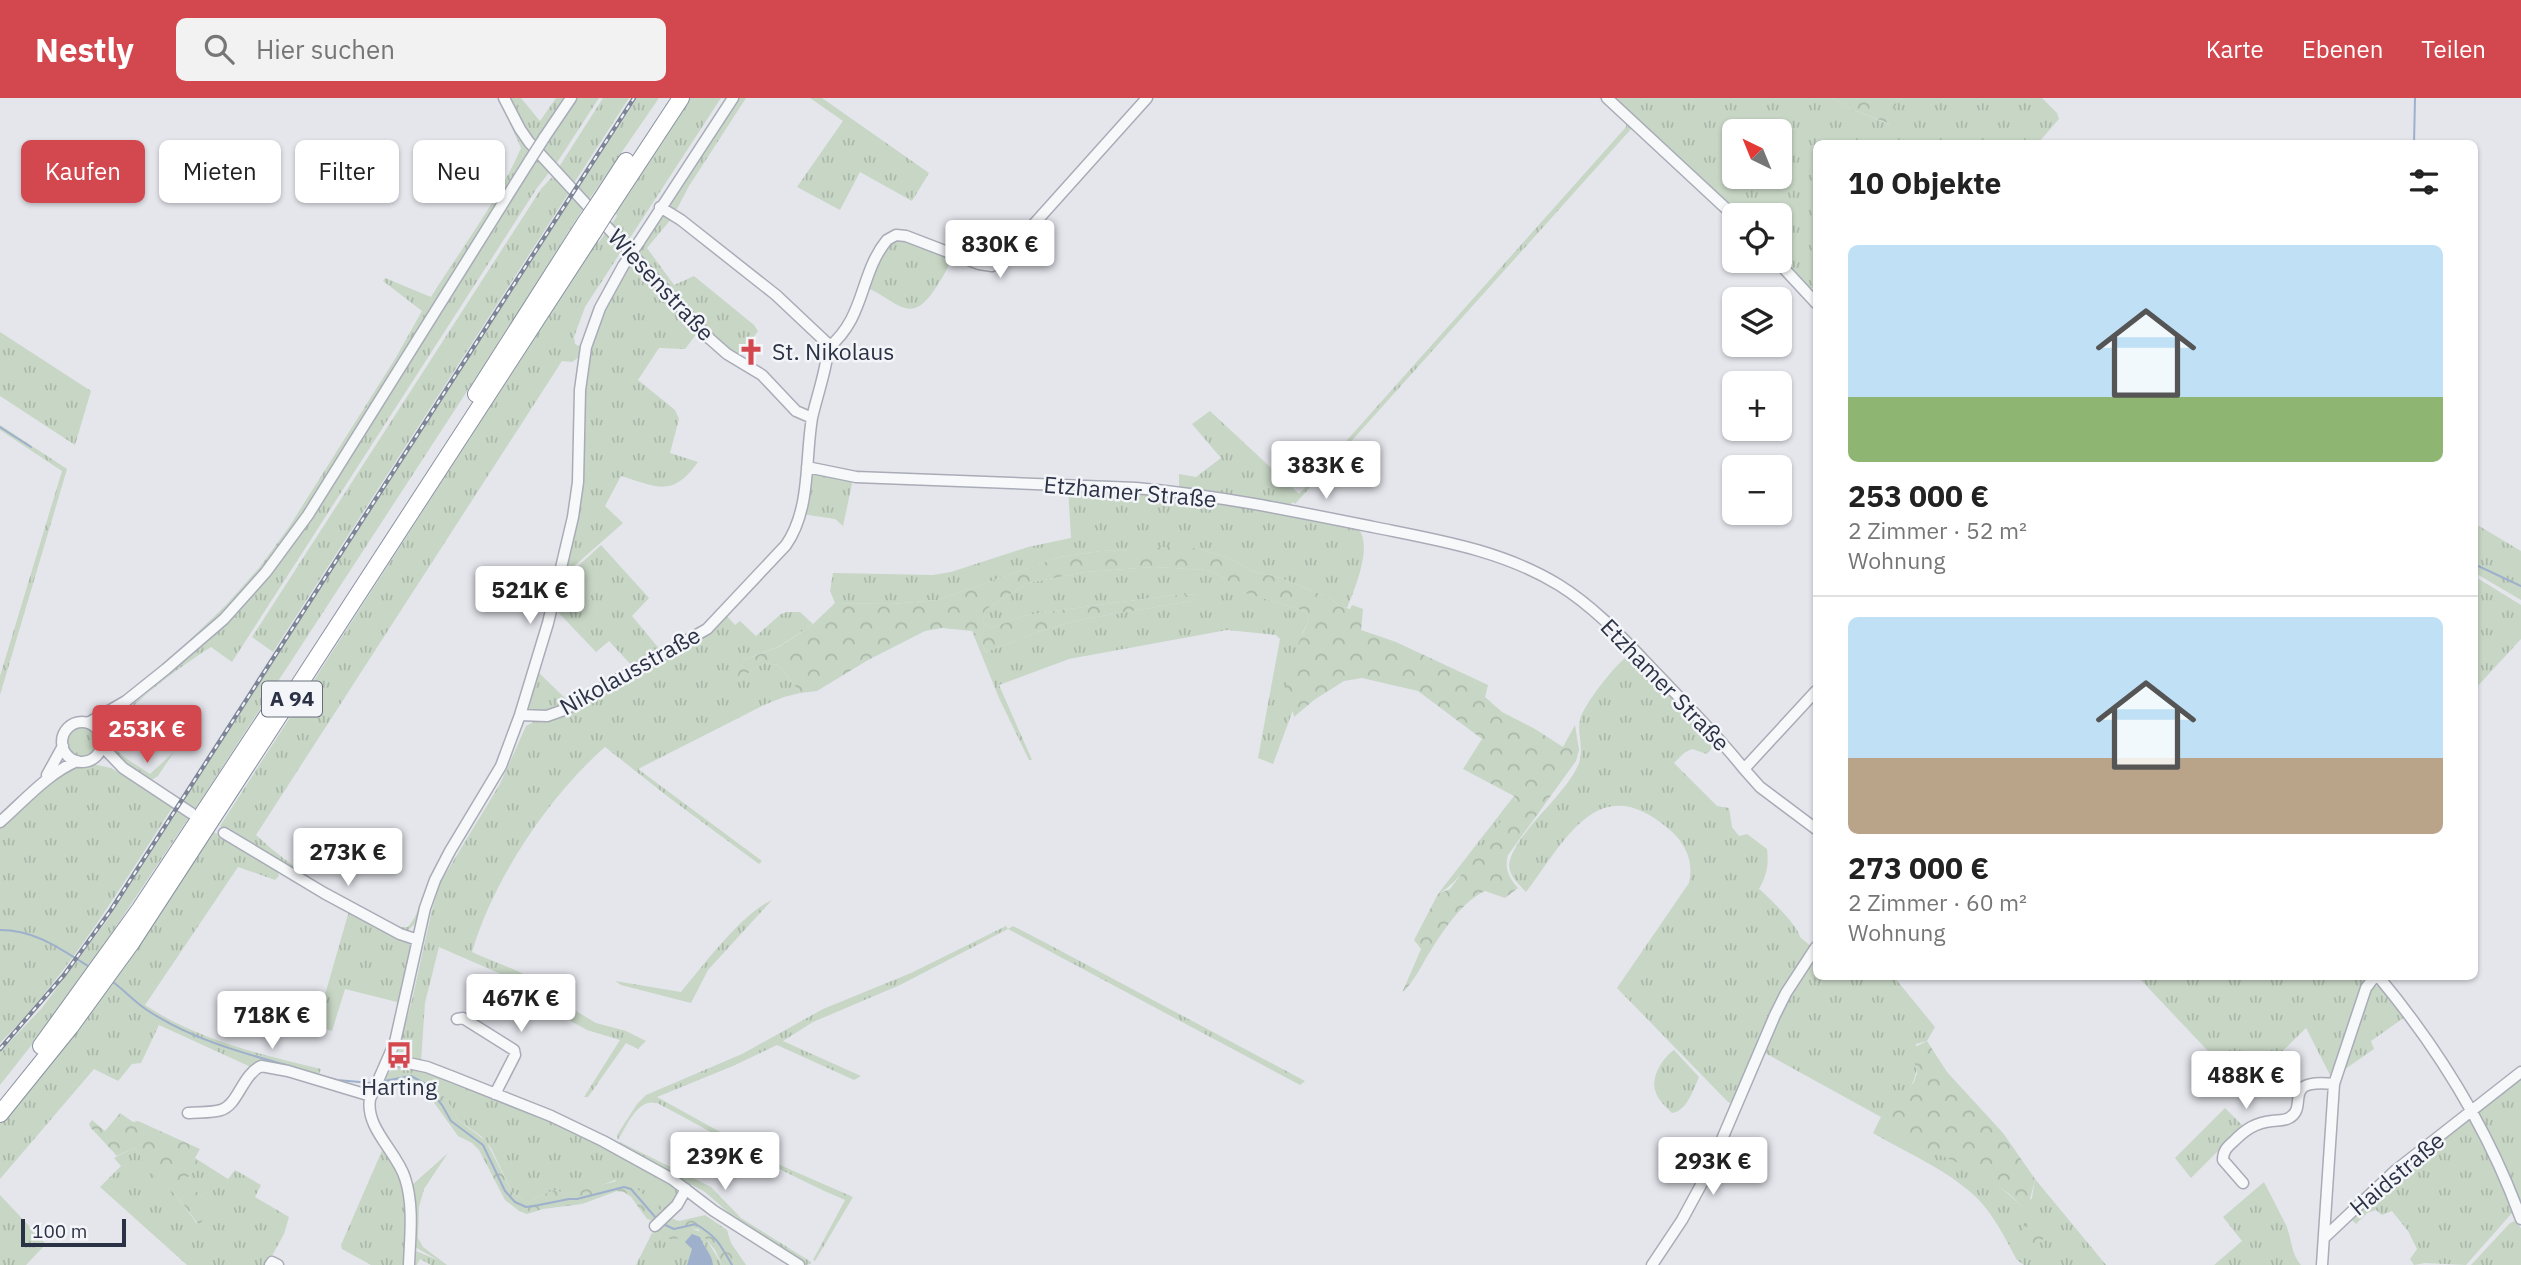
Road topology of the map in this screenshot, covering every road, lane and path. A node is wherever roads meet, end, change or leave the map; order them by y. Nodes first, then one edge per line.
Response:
1 (504, 98) edge
2 (571, 98) edge
3 (668, 98) edge
4 (681, 98) edge
5 (733, 98) edge
6 (1147, 98) edge
7 (1608, 98) edge
8 (604, 205) junction
9 (1722, 205) edge
10 (660, 207) junction
11 (1788, 273) edge
12 (1813, 300) edge
13 (828, 348) junction
14 (812, 418) junction
15 (807, 467) junction
16 (1813, 694) edge
17 (126, 701) junction
18 (520, 715) junction
19 (88, 723) junction
20 (101, 741) junction
21 (63, 747) junction
22 (92, 758) junction
23 (77, 761) junction
24 (123, 768) junction
25 (1744, 769) junction
26 (39, 786) junction
27 (191, 813) dead end
28 (0, 821) edge
29 (1813, 827) edge
30 (224, 833) dead end
31 (418, 940) junction
32 (1813, 952) edge
33 (2373, 980) edge
34 (2379, 980) edge
35 (94, 985) junction
36 (457, 1019) dead end
37 (389, 1059) junction
38 (2521, 1072) edge
39 (2333, 1084) junction
40 (373, 1092) junction
41 (495, 1094) junction
42 (0, 1097) edge
43 (2471, 1111) junction
44 (188, 1113) dead end
45 (0, 1114) edge
46 (2244, 1182) dead end
47 (686, 1189) junction
48 (2521, 1219) edge
49 (655, 1226) dead end
50 (2325, 1237) junction
51 (409, 1265) edge
52 (799, 1265) edge
53 (1652, 1265) edge
54 (2322, 1265) edge

1 - 14 street, Wiesenstraße
2 - 17 street, bridge
3 - 8 highway, A 94
4 - 8 highway, A 94
5 - 10 street
6 - 13 street
7 - 9 street
8 - 35 highway, A 94, bridge
10 - 13 street
10 - 18 street, bridge
11 - 12 street
13 - 14 street, Nikolausstraße
14 - 15 street, Nikolausstraße
15 - 18 street, Nikolausstraße
15 - 25 street, Etzhamer Straße
16 - 25 street
17 - 19 street
17 - 20 street
18 - 31 street
19 - 20 street
19 - 21 street
20 - 22 street
20 - 24 street
21 - 23 street
21 - 26 street
22 - 23 street
22 - 24 street
23 - 26 street
24 - 27 street
25 - 29 street, Etzhamer Straße
26 - 28 street
30 - 31 street
31 - 37 street
32 - 53 street
33 - 39 street
34 - 43 street
35 - 42 highway, A 94
35 - 45 highway, A 94
36 - 41 street
37 - 40 street
37 - 41 street
38 - 43 street, Haidstraße
39 - 46 street
39 - 50 street
40 - 44 street
40 - 51 street
41 - 47 street
43 - 48 street
43 - 50 street, Haidstraße
47 - 49 street
47 - 52 street
50 - 54 street

